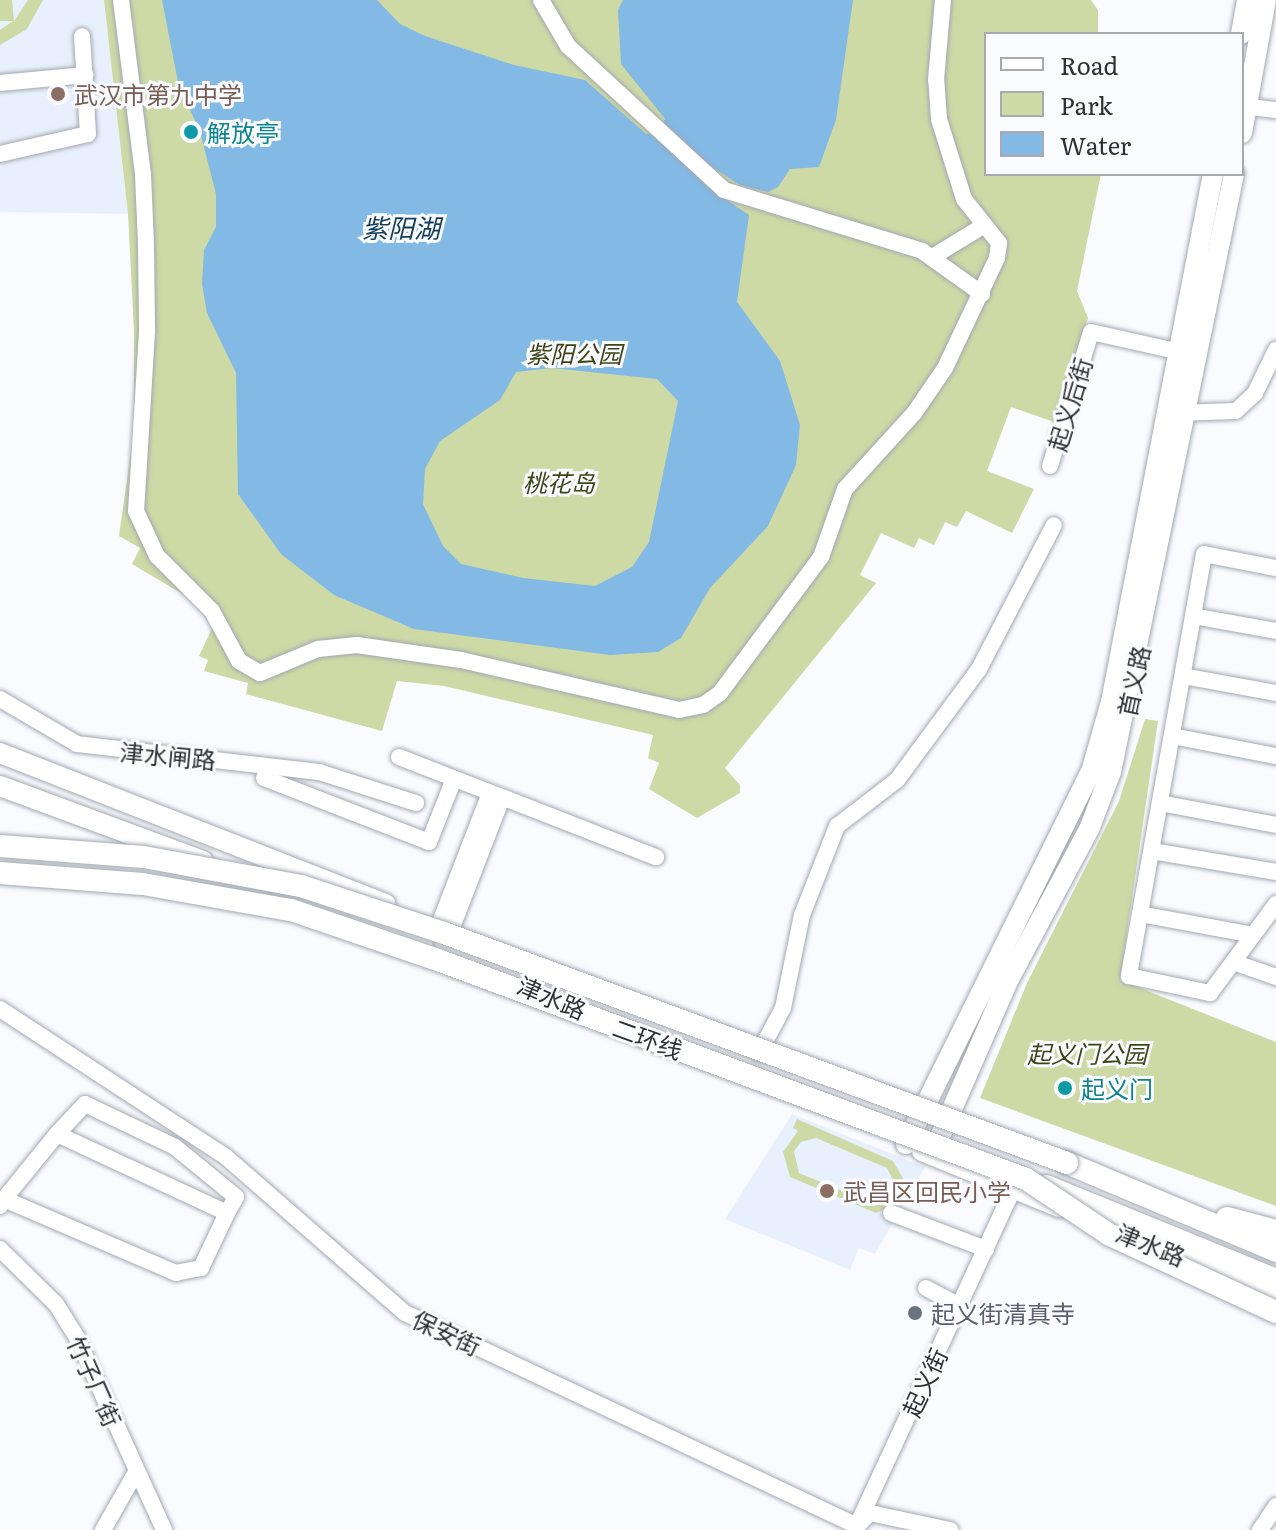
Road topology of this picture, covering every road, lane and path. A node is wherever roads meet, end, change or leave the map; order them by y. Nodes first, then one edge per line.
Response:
1 (121, 0) edge
2 (541, 0) edge
3 (943, 0) edge
4 (1247, 0) edge
5 (1266, 0) edge
6 (1241, 32) edge
7 (82, 36) dead end
8 (86, 75) junction
9 (0, 83) edge
10 (1276, 100) edge
11 (1245, 101) edge
12 (1276, 110) edge
13 (0, 154) edge
14 (1213, 176) edge
15 (1234, 176) edge
16 (983, 226) junction
17 (934, 256) junction
18 (982, 294) junction
19 (1276, 350) edge
20 (1176, 351) junction
21 (1165, 412) junction
22 (1187, 415) junction
23 (1050, 466) dead end
24 (1054, 525) dead end
25 (1276, 568) edge
26 (1193, 616) junction
27 (1276, 631) edge
28 (1183, 676) junction
29 (1276, 693) edge
30 (0, 699) edge
31 (1172, 736) junction
32 (0, 753) edge
33 (1276, 756) edge
34 (399, 757) dead end
35 (264, 778) dead end
36 (454, 779) junction
37 (0, 786) edge
38 (496, 795) junction
39 (416, 803) dead end
40 (1160, 803) junction
41 (1276, 825) edge
42 (0, 846) edge
43 (1152, 851) junction
44 (656, 857) dead end
45 (1276, 872) edge
46 (0, 873) edge
47 (1276, 904) edge
48 (1140, 914) junction
49 (445, 928) junction
50 (1253, 935) junction
51 (1233, 962) junction
52 (1276, 977) edge
53 (0, 1009) edge
54 (759, 1053) junction
55 (919, 1118) junction
56 (945, 1128) junction
57 (57, 1134) junction
58 (906, 1144) junction
59 (932, 1155) junction
60 (1019, 1184) junction
61 (1142, 1197) junction
62 (2, 1203) edge
63 (227, 1213) junction
64 (891, 1213) dead end
65 (1276, 1231) edge
66 (0, 1249) edge
67 (986, 1249) junction
68 (1276, 1251) edge
69 (1276, 1280) edge
70 (926, 1288) dead end
71 (1276, 1294) edge
72 (960, 1306) junction
73 (1276, 1312) edge
74 (135, 1474) junction
75 (1276, 1506) edge
76 (856, 1528) edge
77 (103, 1530) edge
78 (164, 1530) edge
79 (950, 1530) edge
80 (1260, 1530) edge

1 - 18 street
2 - 17 street
3 - 16 street
4 - 6 main road
5 - 11 main road
7 - 8 street
8 - 9 street
8 - 13 street
10 - 11 street
11 - 12 street
14 - 20 main road, 首义路
15 - 22 main road, 首义路
16 - 17 street
16 - 18 street
17 - 18 street
19 - 22 street
20 - 21 main road, 首义路
20 - 23 street, 起义后街
21 - 22 street
21 - 55 main road, 首义路
22 - 56 main road, 首义路
24 - 54 street
25 - 26 street
26 - 27 street
26 - 28 street
28 - 29 street
28 - 31 street
30 - 39 street, 津水闸路
31 - 33 street
31 - 40 street
32 - 49 main road, 津水路
34 - 36 street
35 - 36 street
36 - 38 street
37 - 58 main road, 津水路
38 - 44 street
38 - 49 street
40 - 41 street
40 - 43 street
42 - 61 highway, 二环线, bridge
43 - 45 street
43 - 48 street
46 - 60 highway, 二环线, bridge
47 - 50 street
48 - 50 street
48 - 51 street
49 - 54 main road, 津水路
50 - 51 street
51 - 52 street
53 - 76 street, 保安街
54 - 55 main road, 津水路
55 - 56 main road, 津水路
55 - 58 main road, 首义路
56 - 59 main road, 首义路
56 - 68 main road, 津水路
57 - 62 street
57 - 63 street
57 - 63 street
58 - 59 main road, 津水路
59 - 60 main road, 津水路
60 - 67 street, 起义街
60 - 69 highway, 二环线, bridge
60 - 71 main road, 津水路
60 - 73 highway, bridge
61 - 65 highway
61 - 68 highway, 二环线
62 - 63 street
64 - 67 street
66 - 74 street, 竹子厂街
67 - 72 street, 起义街
70 - 72 street
72 - 76 street, 起义街
74 - 77 street
74 - 78 street, 竹子厂街
75 - 80 street
76 - 79 street

